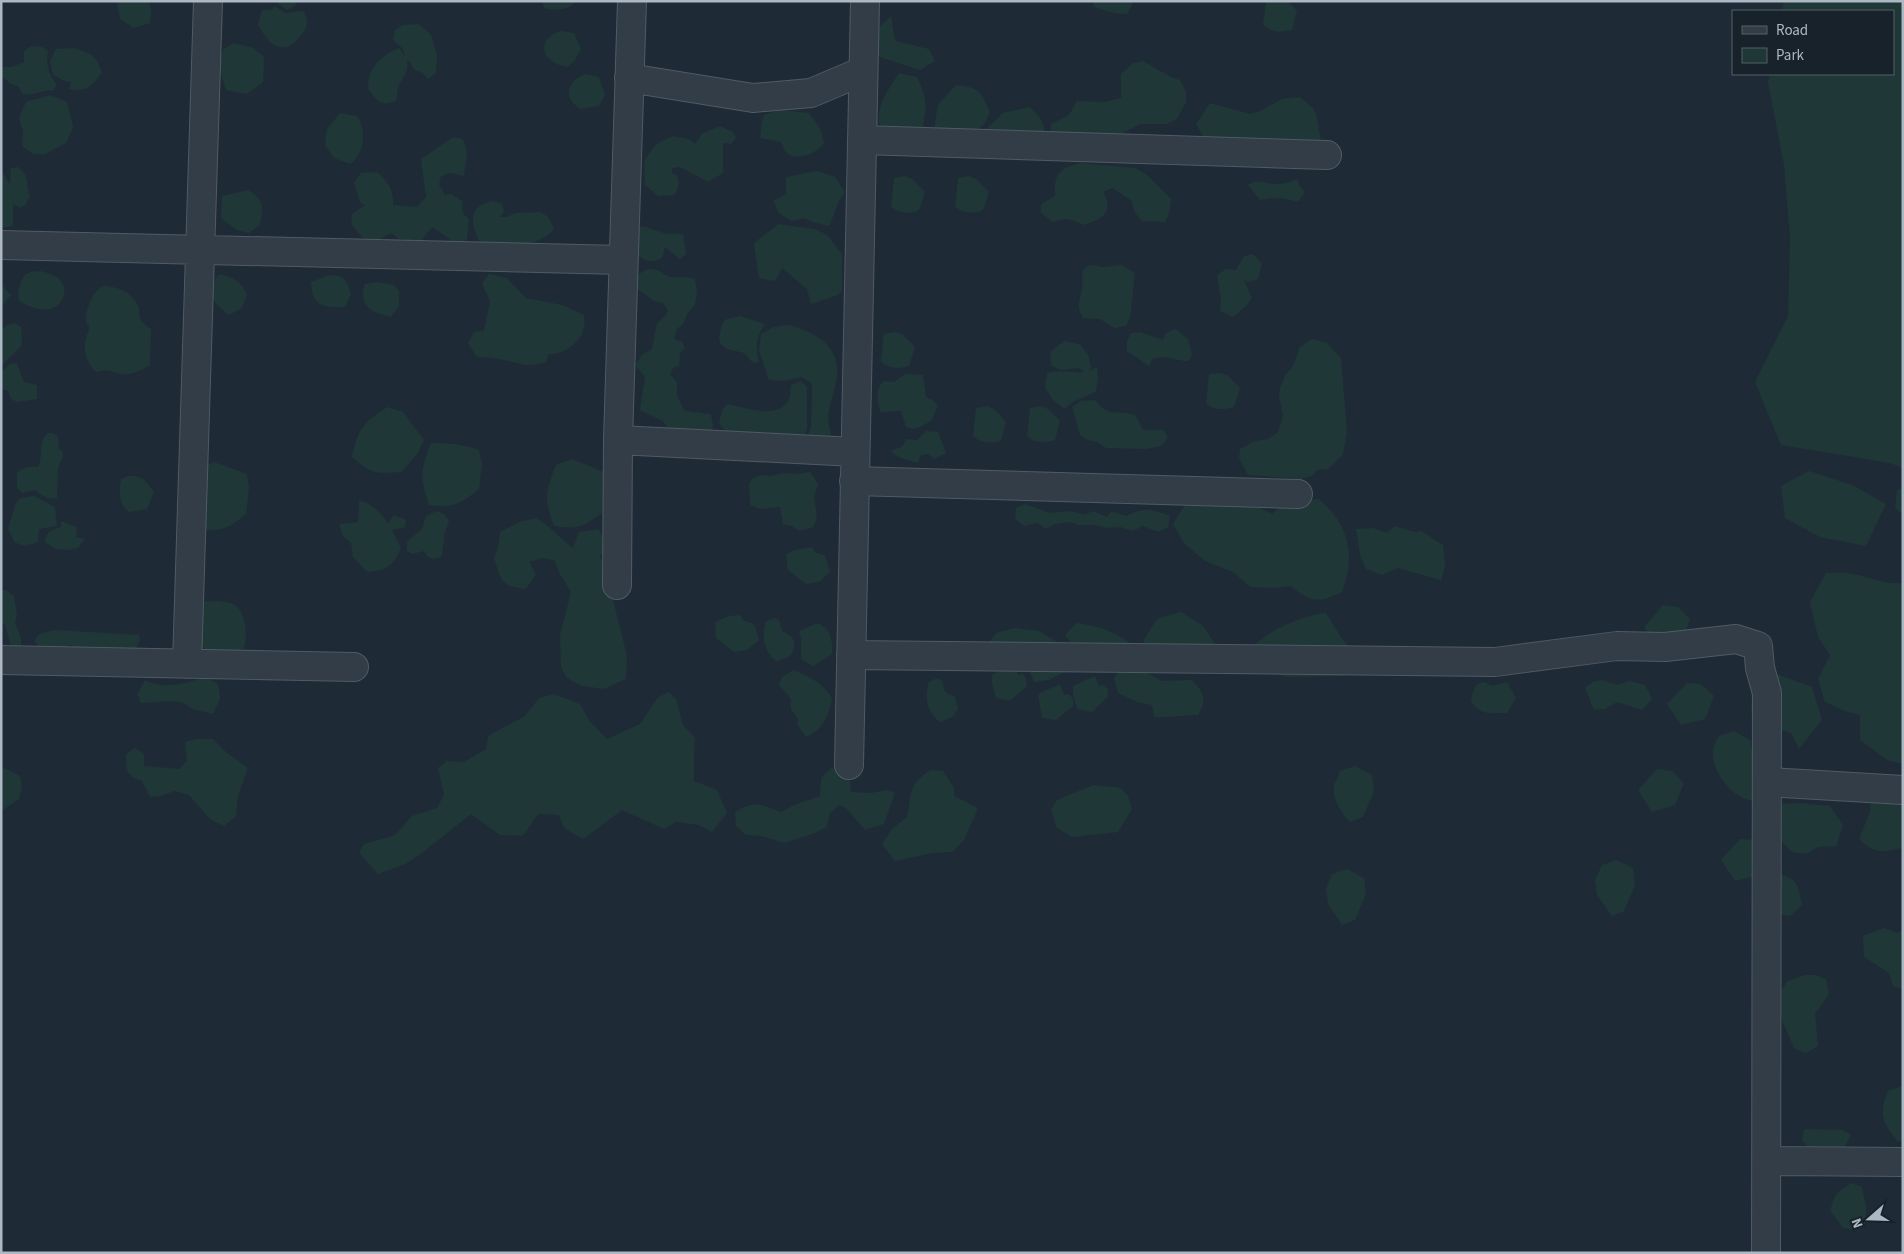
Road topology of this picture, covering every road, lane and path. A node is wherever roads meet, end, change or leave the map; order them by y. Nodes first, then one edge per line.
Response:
1 (208, 1) edge
2 (632, 1) edge
3 (865, 1) edge
4 (863, 71) junction
5 (629, 78) junction
6 (862, 140) junction
7 (1328, 155) dead end
8 (1, 245) edge
9 (200, 250) junction
10 (622, 260) junction
11 (618, 440) junction
12 (855, 452) junction
13 (854, 481) junction
14 (1298, 494) dead end
15 (617, 585) dead end
16 (850, 655) junction
17 (1, 660) edge
18 (187, 664) junction
19 (354, 667) dead end
20 (849, 765) dead end
21 (1767, 782) junction
22 (1903, 790) edge
23 (1767, 1161) junction
24 (1903, 1162) edge
25 (1766, 1253) edge

1 - 9 street
2 - 5 street
3 - 4 street
4 - 5 street
4 - 6 street
5 - 10 street
6 - 7 street
6 - 12 street
8 - 9 street
9 - 10 street
9 - 18 street
10 - 11 street
11 - 12 street
11 - 15 street
12 - 13 street
13 - 14 street
13 - 16 street
16 - 20 street
16 - 21 street
17 - 18 street
18 - 19 street
21 - 22 street
21 - 23 street
23 - 24 street
23 - 25 street

